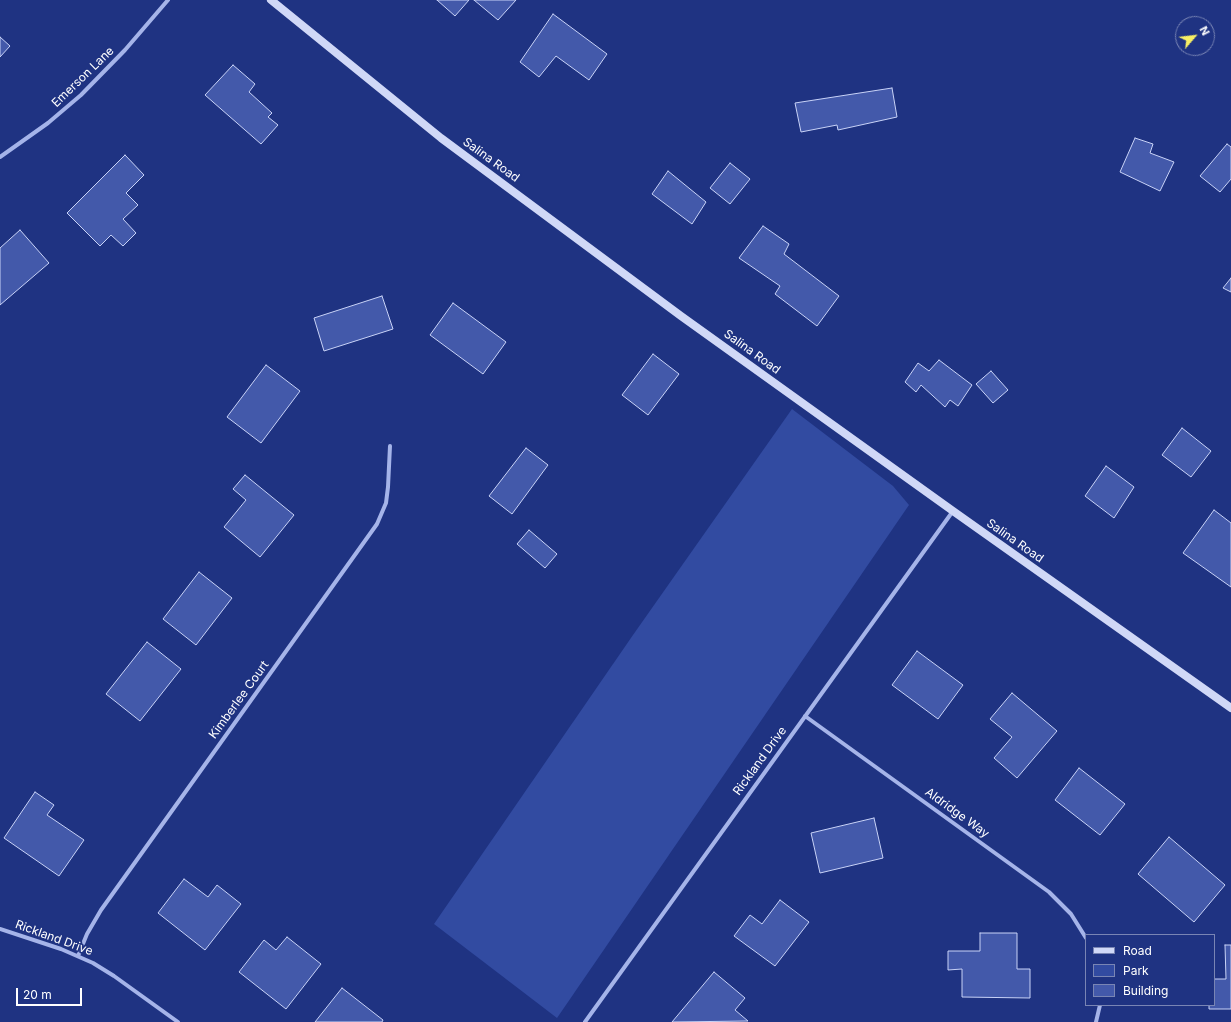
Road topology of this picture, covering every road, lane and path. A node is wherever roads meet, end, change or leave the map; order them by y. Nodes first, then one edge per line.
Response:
1 (168, 0) edge
2 (271, 0) edge
3 (0, 156) edge
4 (390, 446) dead end
5 (953, 511) junction
6 (1231, 708) edge
7 (804, 716) junction
8 (0, 929) edge
9 (1085, 936) edge
10 (78, 956) junction
11 (1100, 1006) edge
12 (178, 1022) edge
13 (585, 1022) edge
14 (1096, 1022) edge

1 - 3 street, Emerson Lane
2 - 5 street, Salina Road
4 - 10 street, Kimberlee Court
5 - 6 street, Salina Road
5 - 7 street, Rickland Drive
7 - 9 street, Aldridge Way
7 - 13 street, Rickland Drive
8 - 10 street, Rickland Drive
10 - 12 street, Rickland Drive
11 - 14 street

